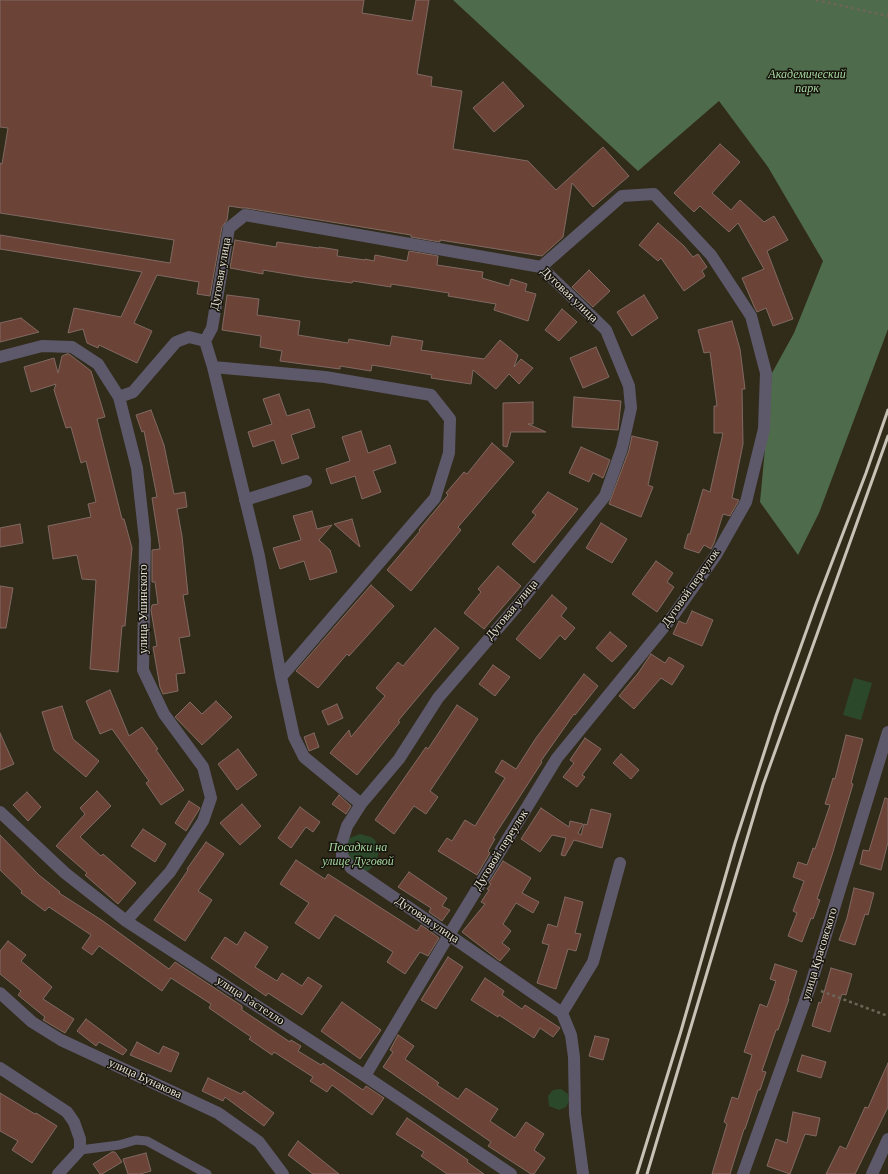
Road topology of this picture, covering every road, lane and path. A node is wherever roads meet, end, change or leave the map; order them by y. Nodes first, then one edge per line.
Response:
1 (816, 0) edge
2 (888, 16) edge
3 (541, 267) junction
4 (205, 341) junction
5 (0, 357) edge
6 (213, 367) junction
7 (119, 396) junction
8 (306, 481) dead end
9 (246, 500) junction
10 (281, 678) junction
11 (888, 732) edge
12 (361, 804) junction
13 (0, 812) edge
14 (620, 864) dead end
15 (126, 921) junction
16 (450, 934) junction
17 (810, 987) junction
18 (0, 993) edge
19 (562, 1013) junction
20 (888, 1016) edge
21 (0, 1068) edge
22 (365, 1076) junction
23 (888, 1139) edge
24 (80, 1150) junction
25 (58, 1174) edge
26 (207, 1174) edge
27 (283, 1174) edge
28 (511, 1174) edge
29 (583, 1174) edge
30 (743, 1174) edge
31 (872, 1174) edge

1 - 2 path
3 - 4 street, Дуговая улица
3 - 12 street, Дуговая улица
3 - 16 street, Дуговой переулок
4 - 6 street
4 - 7 street
5 - 7 street, улица Ушинского
6 - 9 street
6 - 10 street
7 - 15 street, улица Ушинского
8 - 9 street
9 - 10 street
10 - 12 street
11 - 17 street, улица Красовского
12 - 16 street, Дуговая улица
13 - 15 street, улица Гастелло
14 - 19 street
15 - 22 street, улица Гастелло
16 - 19 street, Дуговая улица
16 - 22 street, Дуговой переулок
17 - 20 path
17 - 30 street, улица Красовского
18 - 27 street, улица Бунакова
19 - 29 street
21 - 24 street
22 - 28 street, улица Гастелло
23 - 31 street
24 - 25 street
24 - 26 lane

